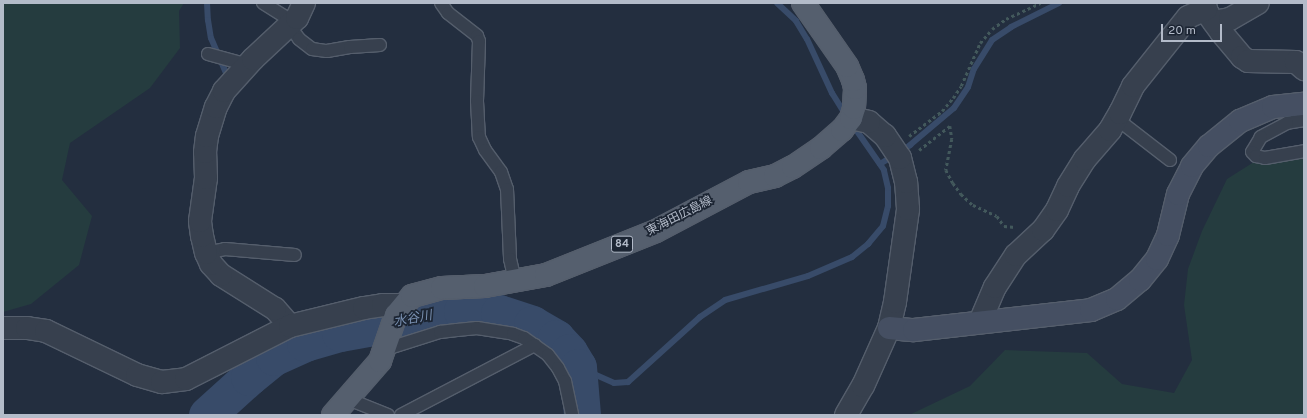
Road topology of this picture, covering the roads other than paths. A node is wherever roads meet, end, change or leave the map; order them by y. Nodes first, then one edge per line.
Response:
1 (263, 3) edge
2 (304, 3) edge
3 (441, 3) edge
4 (803, 3) edge
5 (1258, 3) edge
6 (1208, 11) edge
7 (291, 24) junction
8 (380, 45) dead end
9 (208, 54) dead end
10 (248, 65) junction
11 (1304, 69) edge
12 (1304, 104) edge
13 (851, 118) junction
14 (1117, 118) junction
15 (1304, 120) edge
16 (1304, 151) edge
17 (1170, 160) dead end
18 (206, 253) junction
19 (295, 254) dead end
20 (515, 281) junction
21 (400, 310) junction
22 (980, 322) junction
23 (290, 326) junction
24 (3, 328) edge
25 (889, 328) junction
26 (535, 345) junction
27 (386, 347) junction
28 (348, 399) junction
29 (333, 415) edge
30 (388, 415) edge
31 (401, 415) edge
32 (572, 415) edge
33 (846, 415) edge

1 - 7 lane
2 - 7 street
3 - 20 lane
4 - 13 main road, 東海田広島線 / 84
5 - 6 street
6 - 11 street
6 - 14 street
7 - 8 lane
7 - 10 street
9 - 10 lane
10 - 18 street
12 - 22 street
13 - 20 main road, 東海田広島線 / 84
13 - 25 street
14 - 17 lane
14 - 22 street
15 - 16 lane
18 - 19 lane
18 - 23 street
20 - 21 main road, 東海田広島線 / 84
21 - 23 street
21 - 27 main road
22 - 25 street
23 - 24 street
25 - 33 street
26 - 27 lane
26 - 31 lane
26 - 32 lane
27 - 28 main road
28 - 29 main road
28 - 30 lane

